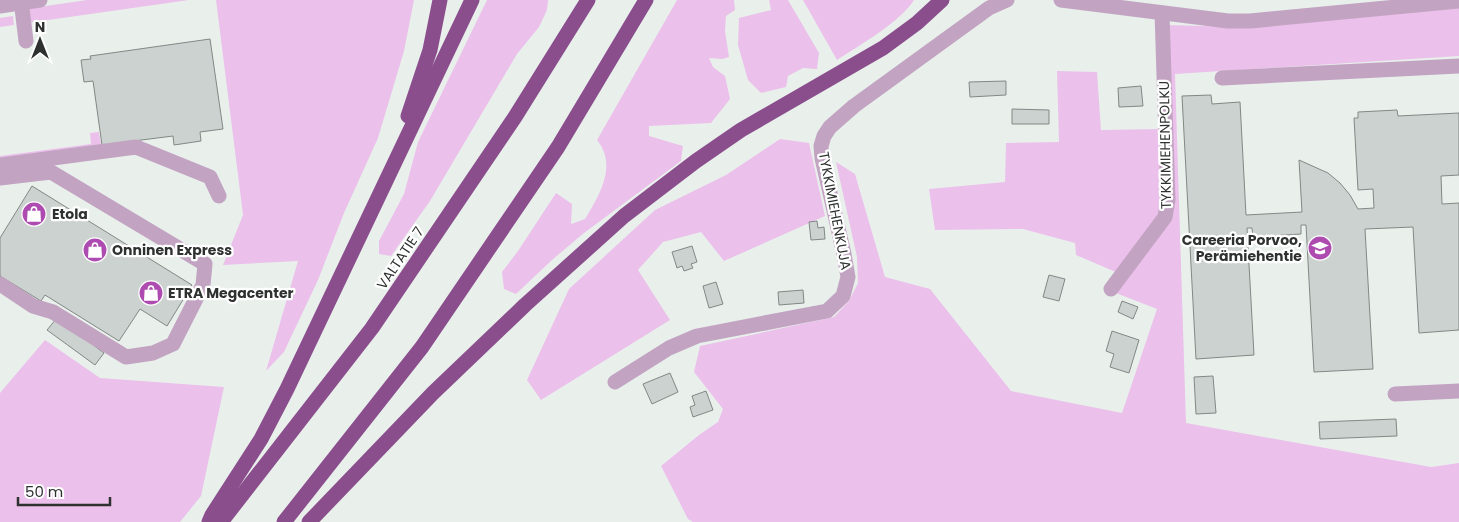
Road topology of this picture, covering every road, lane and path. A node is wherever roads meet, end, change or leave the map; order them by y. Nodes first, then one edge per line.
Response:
1 (40, 0) edge
2 (440, 0) edge
3 (472, 0) edge
4 (588, 0) edge
5 (646, 0) edge
6 (934, 0) edge
7 (942, 0) edge
8 (1007, 0) edge
9 (1060, 0) edge
10 (21, 1) edge
11 (1459, 1) edge
12 (0, 6) edge
13 (1162, 13) junction
14 (917, 23) junction
15 (26, 41) dead end
16 (1459, 66) edge
17 (1222, 78) dead end
18 (0, 165) edge
19 (0, 178) edge
20 (219, 196) dead end
21 (373, 210) junction
22 (0, 284) edge
23 (1112, 289) dead end
24 (615, 382) dead end
25 (1459, 390) edge
26 (1395, 394) dead end
27 (209, 522) edge
28 (222, 522) edge
29 (284, 522) edge
30 (309, 522) edge

1 - 10 street
2 - 21 highway
3 - 21 highway
4 - 28 highway, VALTATIE 7
5 - 29 highway
6 - 14 highway
7 - 14 highway
8 - 24 street, TYKKIMIEHENKUJA
9 - 13 street
10 - 12 street
10 - 15 street
11 - 13 street
13 - 23 street, TYKKIMIEHENPOLKU
14 - 30 highway
16 - 17 street
18 - 20 street
19 - 22 street
21 - 27 highway
25 - 26 street

